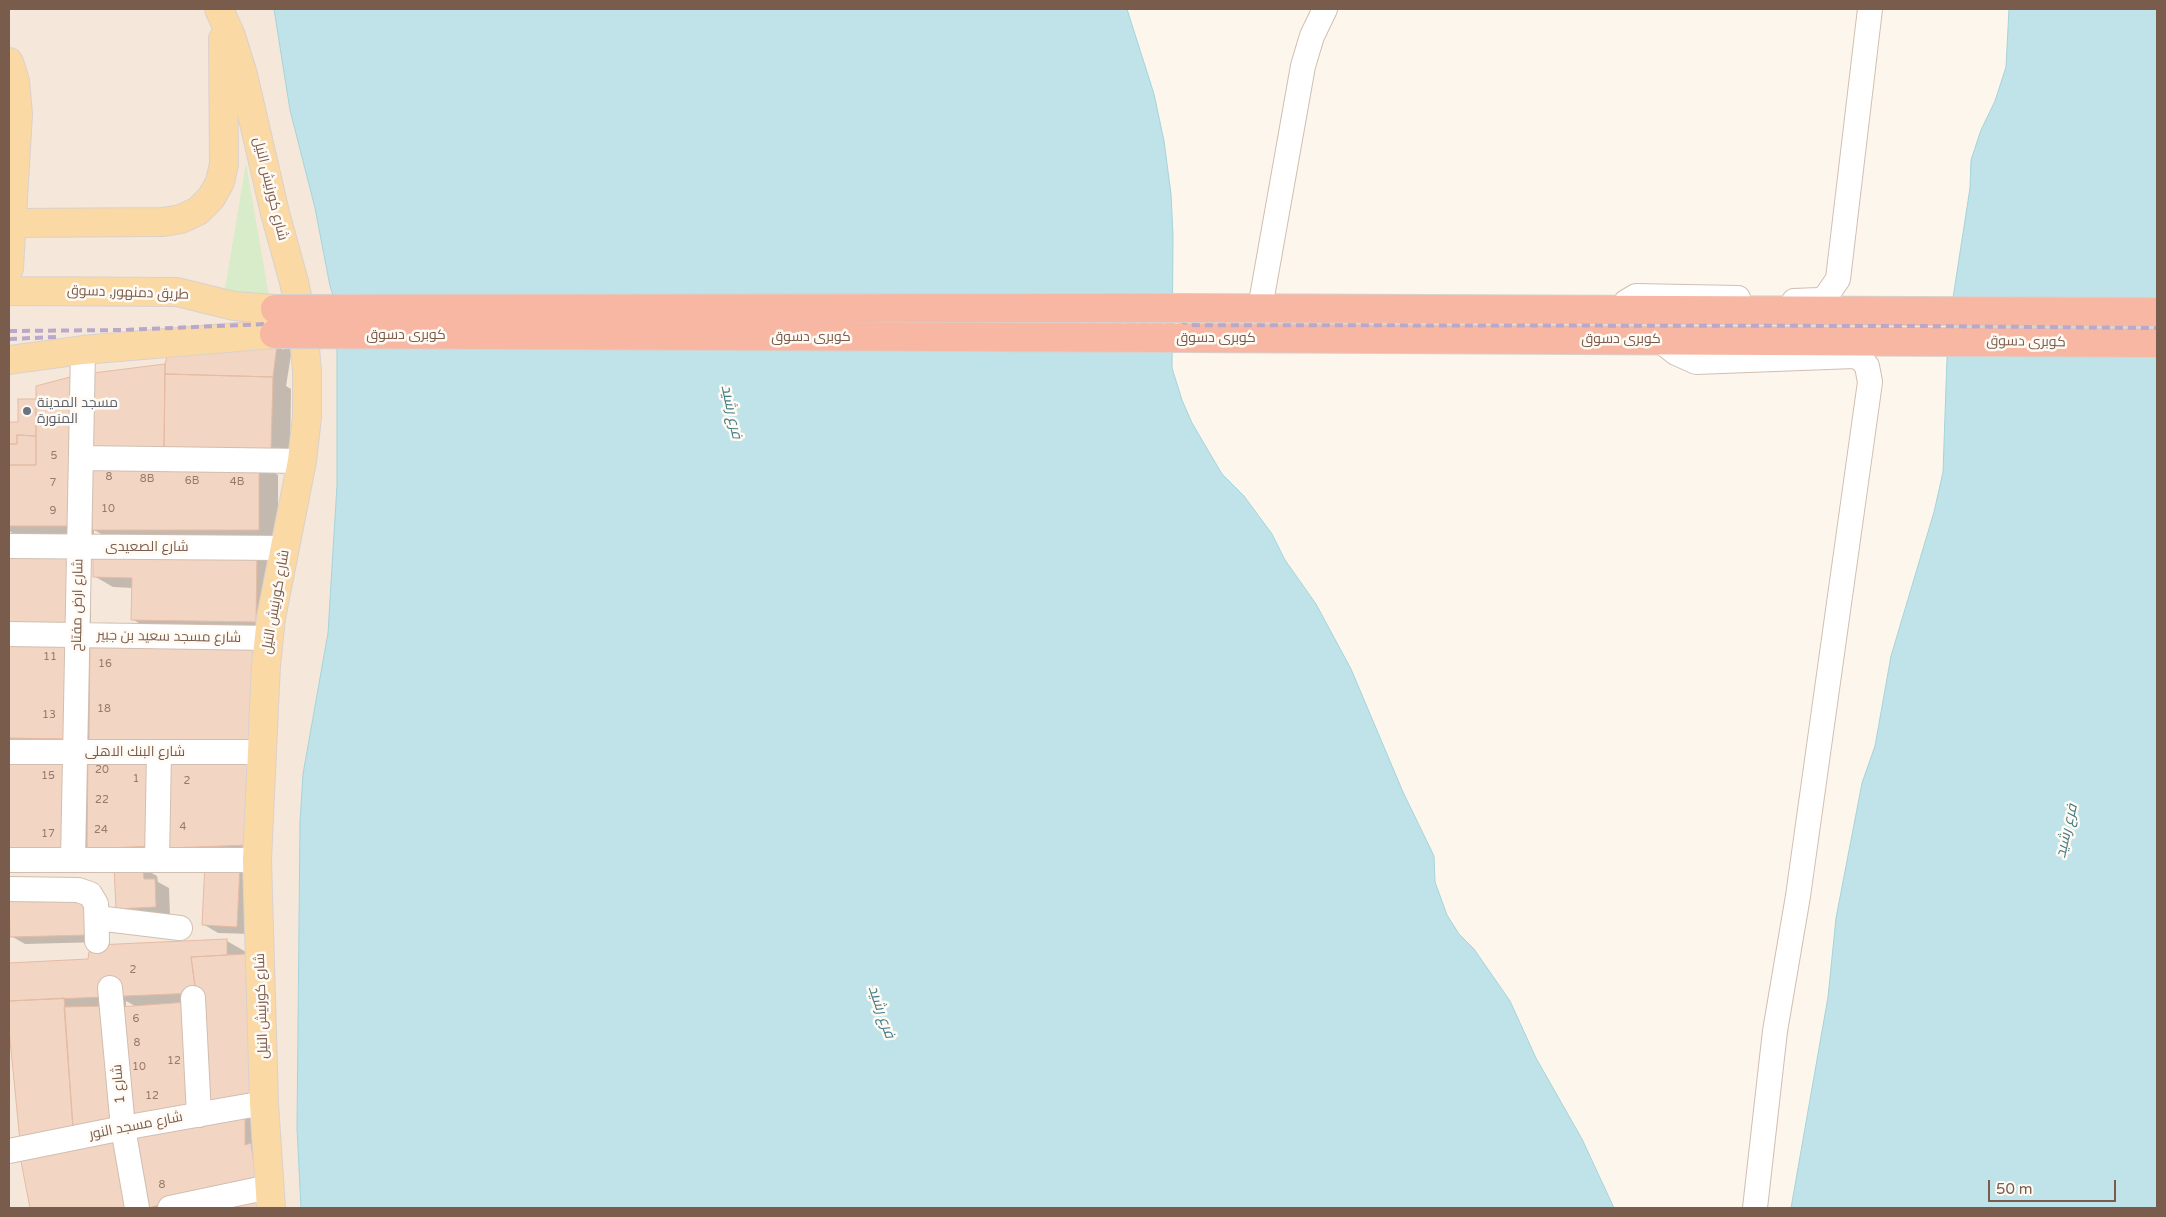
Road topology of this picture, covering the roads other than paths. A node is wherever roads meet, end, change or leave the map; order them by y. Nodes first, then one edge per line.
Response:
1 (1325, 9) edge
2 (1870, 9) edge
3 (221, 13) edge
4 (9, 62) edge
5 (10, 224) edge
6 (9, 268) edge
7 (9, 291) edge
8 (1260, 308) junction
9 (1621, 310) junction
10 (2157, 312) edge
11 (275, 321) junction
12 (1658, 339) junction
13 (2157, 343) edge
14 (83, 350) junction
15 (9, 360) edge
16 (81, 458) junction
17 (302, 461) junction
18 (9, 546) edge
19 (79, 547) junction
20 (285, 548) junction
21 (9, 634) edge
22 (77, 636) junction
23 (268, 638) junction
24 (9, 752) edge
25 (75, 752) junction
26 (159, 752) junction
27 (262, 752) junction
28 (9, 860) edge
29 (73, 860) junction
30 (157, 860) junction
31 (258, 860) junction
32 (9, 889) edge
33 (180, 928) dead end
34 (110, 988) dead end
35 (193, 998) dead end
36 (264, 1103) junction
37 (198, 1115) junction
38 (123, 1128) junction
39 (9, 1151) edge
40 (270, 1198) edge
41 (137, 1208) edge
42 (170, 1208) edge
43 (1755, 1208) edge

1 - 8 street
2 - 9 street
3 - 5 main road
3 - 17 main road, شارع كورنيش النيل
4 - 5 main road
5 - 6 main road
7 - 11 main road, طريق دمنهور, دسوق
8 - 9 highway, كوبرى دسوق
8 - 11 highway, كوبرى دسوق, bridge
9 - 10 highway, كوبرى دسوق
11 - 12 highway, كوبرى دسوق, bridge
11 - 14 main road
12 - 13 highway, كوبرى دسوق
12 - 43 street
14 - 15 main road
14 - 16 street, شارع ارض مفتاح
16 - 17 street
16 - 19 street, شارع ارض مفتاح
17 - 20 main road, شارع كورنيش النيل
18 - 19 street, شارع الصعيدى
19 - 20 street, شارع الصعيدى
19 - 22 street, شارع ارض مفتاح
20 - 23 main road, شارع كورنيش النيل
21 - 22 street, شارع مسجد سعيد بن جبير
22 - 23 street, شارع مسجد سعيد بن جبير
22 - 25 street, شارع ارض مفتاح
23 - 27 main road, شارع كورنيش النيل
24 - 25 street, شارع البنك الاهلى
25 - 26 street, شارع البنك الاهلى
25 - 29 street, شارع ارض مفتاح
26 - 27 street, شارع البنك الاهلى
26 - 30 street
27 - 31 main road, شارع كورنيش النيل
28 - 29 street
29 - 30 street
30 - 31 street
31 - 36 main road, شارع كورنيش النيل
32 - 33 street
34 - 38 street, شارع 1
35 - 37 street
36 - 37 street, شارع مسجد النور
36 - 40 main road, شارع كورنيش النيل
37 - 38 street, شارع مسجد النور
38 - 39 street, شارع مسجد النور
38 - 41 street, شارع 1
40 - 42 street

